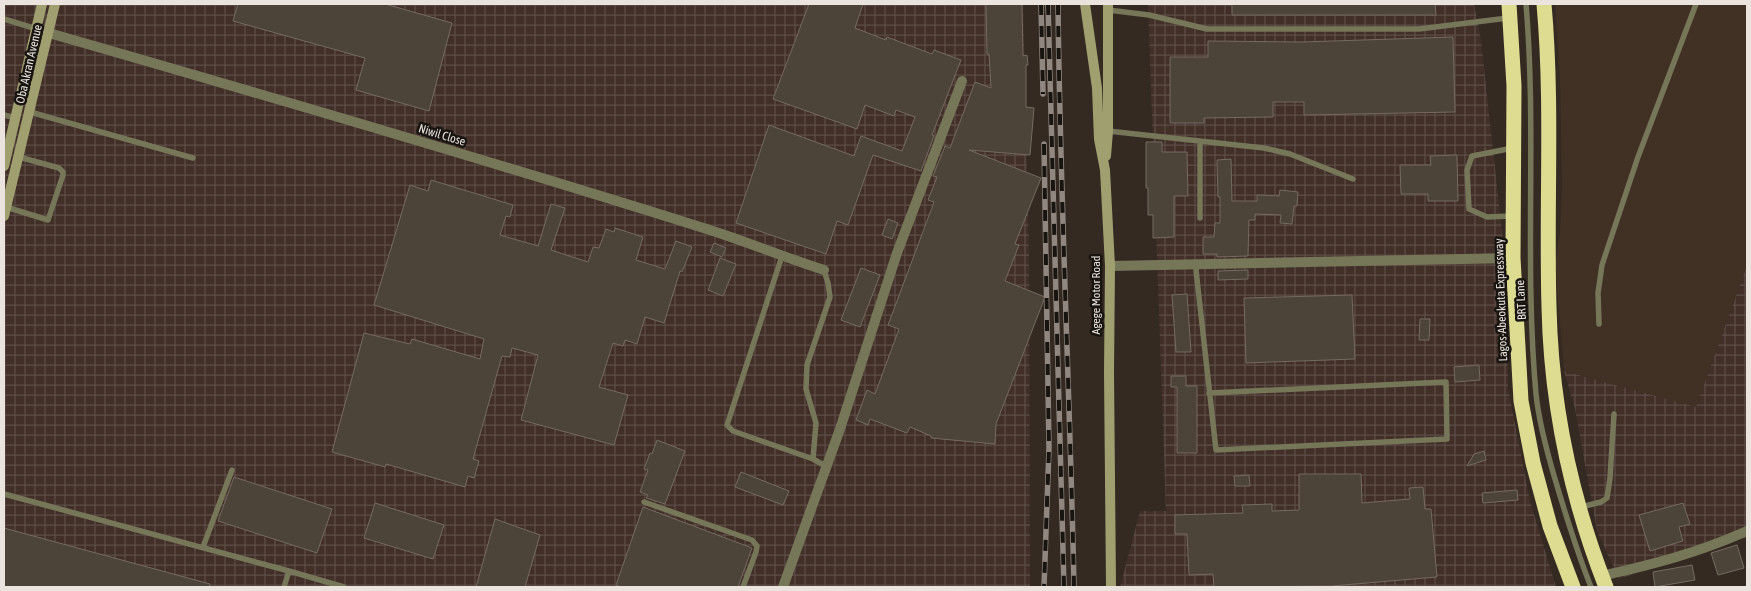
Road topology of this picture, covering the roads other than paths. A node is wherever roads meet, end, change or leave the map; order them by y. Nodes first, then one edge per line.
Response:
1 (42, 4) edge
2 (55, 4) edge
3 (1085, 4) edge
4 (1526, 4) edge
5 (1544, 4) edge
6 (1696, 4) edge
7 (1108, 7) edge
8 (1510, 11) edge
9 (4, 19) edge
10 (37, 29) junction
11 (49, 33) junction
12 (962, 81) dead end
13 (30, 112) junction
14 (4, 114) edge
15 (16, 118) junction
16 (1108, 131) junction
17 (1200, 141) junction
18 (1513, 148) junction
19 (19, 157) junction
20 (193, 158) dead end
21 (4, 166) edge
22 (1105, 170) junction
23 (1353, 179) dead end
24 (5, 212) edge
25 (1513, 216) junction
26 (1200, 218) dead end
27 (782, 256) junction
28 (1513, 258) junction
29 (1197, 265) junction
30 (1110, 266) junction
31 (824, 270) joint
32 (1598, 324) dead end
33 (1209, 393) junction
34 (1614, 414) dead end
35 (813, 459) junction
36 (827, 467) junction
37 (232, 470) dead end
38 (4, 494) edge
39 (644, 502) dead end
40 (1579, 508) junction
41 (1747, 530) edge
42 (203, 548) junction
43 (289, 571) junction
44 (1600, 583) edge
45 (284, 587) edge
46 (344, 587) edge
47 (743, 587) edge
48 (783, 587) edge
49 (1111, 587) edge
50 (1573, 587) edge

1 - 10 main road, Oba Akran Avenue
2 - 11 main road, Oba Akran Avenue
3 - 22 main road, Agege Motor Road
4 - 44 lane, BRT Lane
5 - 40 highway
6 - 32 lane
7 - 8 lane
7 - 16 main road
8 - 18 highway, Lagos-Abeokuta Expressway
9 - 10 lane
10 - 15 main road, Oba Akran Avenue
11 - 13 main road, Oba Akran Avenue
11 - 27 street, Niwil Close
12 - 36 street
13 - 19 main road, Oba Akran Avenue
13 - 20 lane
14 - 15 lane
15 - 21 main road, Oba Akran Avenue
16 - 17 lane
16 - 22 main road
17 - 23 lane
17 - 26 lane
18 - 25 highway, Lagos-Abeokuta Expressway
18 - 25 lane
19 - 24 main road, Oba Akran Avenue
19 - 24 lane
22 - 30 main road, Agege Motor Road
25 - 28 highway, Lagos-Abeokuta Expressway
27 - 31 street, Niwil Close
27 - 35 lane
28 - 29 street
28 - 50 highway, Lagos-Abeokuta Expressway
29 - 30 street
29 - 33 lane
30 - 49 main road, Agege Motor Road
31 - 35 lane
33 - 33 lane
34 - 40 lane
35 - 36 lane
36 - 48 street
37 - 42 lane
38 - 42 lane
39 - 47 lane
40 - 44 highway
41 - 44 street
42 - 43 lane
43 - 45 lane
43 - 46 lane

